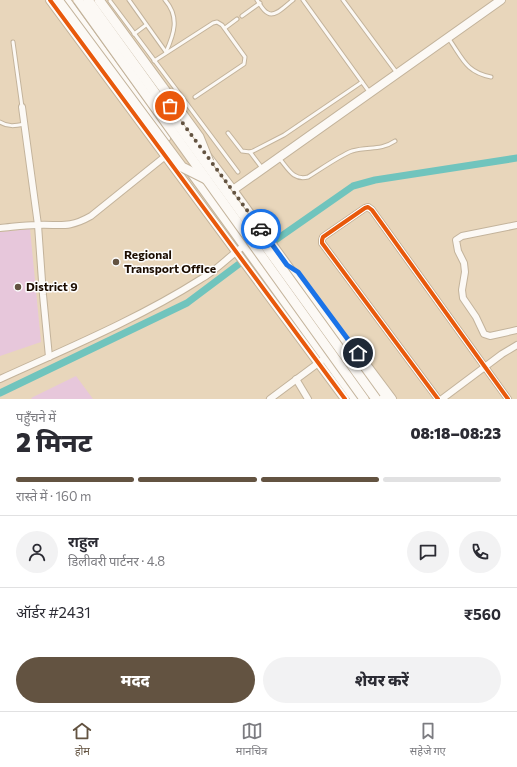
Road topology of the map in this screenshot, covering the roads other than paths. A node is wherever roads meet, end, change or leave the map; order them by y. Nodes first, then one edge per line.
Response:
1 (50, 0) edge
2 (58, 0) edge
3 (66, 0) edge
4 (78, 0) edge
5 (88, 0) edge
6 (91, 0) edge
7 (99, 0) edge
8 (128, 0) edge
9 (166, 0) edge
10 (293, 0) edge
11 (303, 0) edge
12 (344, 0) edge
13 (501, 0) edge
14 (111, 1) edge
15 (259, 2) edge
16 (98, 10) junction
17 (242, 16) dead end
18 (237, 19) dead end
19 (146, 25) junction
20 (225, 28) junction
21 (134, 34) junction
22 (448, 37) junction
23 (13, 42) dead end
24 (166, 52) junction
25 (154, 61) junction
26 (398, 73) junction
27 (491, 77) dead end
28 (362, 82) junction
29 (370, 93) junction
30 (195, 97) dead end
31 (22, 107) joint
32 (0, 122) edge
33 (24, 124) junction
34 (228, 134) dead end
35 (395, 141) dead end
36 (174, 150) junction
37 (250, 152) junction
38 (165, 157) junction
39 (279, 158) junction
40 (262, 169) junction
41 (238, 172) dead end
42 (210, 177) junction
43 (233, 190) junction
44 (38, 225) junction
45 (517, 225) edge
46 (0, 228) edge
47 (245, 246) junction
48 (236, 252) junction
49 (287, 265) junction
50 (517, 330) edge
51 (517, 345) edge
52 (50, 356) junction
53 (326, 358) junction
54 (318, 363) junction
55 (485, 367) junction
56 (0, 379) edge
57 (296, 379) junction
58 (373, 384) junction
59 (355, 398) edge
60 (270, 399) edge
61 (308, 399) edge
62 (345, 399) edge
63 (364, 399) edge
64 (376, 399) edge
65 (384, 399) edge
66 (392, 399) edge
67 (438, 399) edge
68 (442, 399) edge
69 (508, 399) edge

1 - 38 main road
2 - 42 main road, bridge
3 - 36 main road
4 - 42 main road, bridge
5 - 42 main road, bridge
6 - 16 main road
7 - 42 main road, bridge
8 - 19 lane
9 - 24 lane
10 - 15 lane
11 - 28 lane
12 - 26 lane
13 - 22 main road
14 - 16 lane
14 - 21 lane
15 - 17 lane
16 - 43 main road
18 - 20 lane
19 - 21 lane
19 - 24 lane
20 - 24 lane
20 - 30 lane
21 - 25 lane
22 - 26 main road
22 - 27 lane
23 - 31 lane
24 - 25 lane
25 - 41 lane
26 - 29 main road
28 - 29 lane
28 - 37 lane
29 - 39 main road
31 - 33 street
32 - 33 lane
33 - 44 street
34 - 37 lane
35 - 39 lane
36 - 38 street
36 - 47 main road
37 - 40 lane
38 - 44 street
38 - 48 main road
39 - 40 main road
40 - 43 main road
42 - 63 main road, bridge
42 - 64 main road, bridge
43 - 49 main road
44 - 46 street
44 - 52 street
45 - 50 street
47 - 48 street
47 - 53 main road
48 - 52 street
48 - 54 main road
49 - 58 main road
49 - 66 main road
51 - 55 street
52 - 56 street
53 - 54 street
53 - 59 main road
54 - 57 street
54 - 62 main road
55 - 67 street
55 - 68 street
55 - 69 street
57 - 60 street
57 - 61 street
58 - 59 main road
58 - 65 main road

